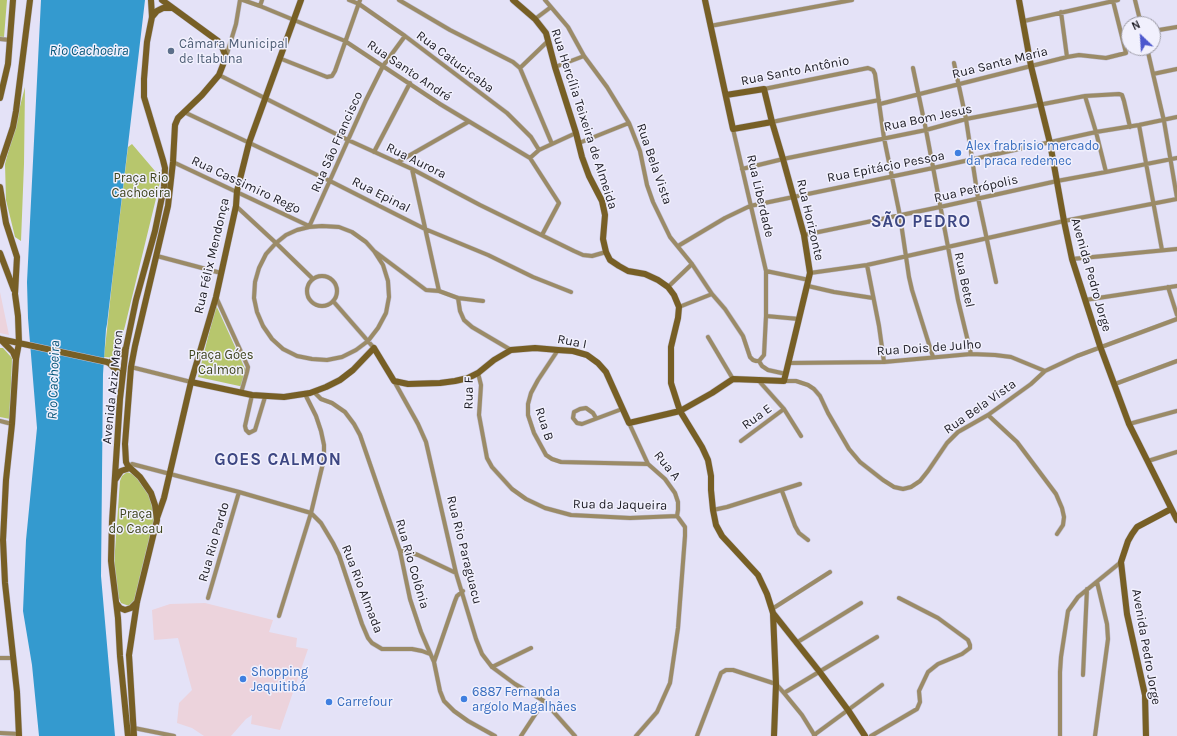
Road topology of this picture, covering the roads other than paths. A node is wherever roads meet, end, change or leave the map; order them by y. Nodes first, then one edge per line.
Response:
1 (13, 0) edge
2 (30, 0) edge
3 (151, 0) edge
4 (162, 0) edge
5 (242, 0) edge
6 (262, 0) edge
7 (301, 0) edge
8 (350, 0) edge
9 (400, 0) edge
10 (513, 0) edge
11 (545, 0) edge
12 (705, 0) edge
13 (852, 0) edge
14 (1019, 0) edge
15 (1118, 0) edge
16 (1135, 0) edge
17 (1112, 1) junction
18 (360, 2) edge
19 (260, 6) junction
20 (551, 7) junction
21 (172, 8) junction
22 (1061, 12) junction
23 (1139, 16) edge
24 (152, 17) junction
25 (535, 19) junction
26 (293, 20) junction
27 (1024, 21) junction
28 (710, 26) junction
29 (1177, 27) edge
30 (1161, 30) edge
31 (405, 36) junction
32 (0, 39) edge
33 (10, 40) junction
34 (346, 41) junction
35 (548, 41) junction
36 (584, 56) junction
37 (1149, 56) edge
38 (226, 57) junction
39 (1067, 57) junction
40 (279, 58) junction
41 (954, 62) dead end
42 (384, 66) junction
43 (1031, 66) junction
44 (555, 67) junction
45 (520, 68) junction
46 (913, 68) dead end
47 (1177, 70) edge
48 (1152, 74) junction
49 (219, 75) junction
50 (410, 83) junction
51 (959, 84) junction
52 (764, 89) junction
53 (919, 94) junction
54 (726, 95) junction
55 (1085, 96) junction
56 (0, 98) edge
57 (265, 98) junction
58 (879, 102) junction
59 (1040, 105) junction
60 (184, 112) junction
61 (1177, 117) edge
62 (966, 119) junction
63 (1164, 121) junction
64 (468, 122) junction
65 (772, 122) junction
66 (629, 123) junction
67 (1139, 125) junction
68 (1130, 127) junction
69 (733, 130) junction
70 (926, 130) junction
71 (1096, 132) junction
72 (576, 133) junction
73 (884, 138) junction
74 (348, 140) junction
75 (249, 143) junction
76 (578, 143) junction
77 (1050, 143) junction
78 (552, 144) junction
79 (539, 150) junction
80 (374, 152) junction
81 (530, 158) junction
82 (1177, 158) edge
83 (783, 159) junction
84 (1171, 159) junction
85 (972, 160) junction
86 (173, 162) junction
87 (398, 162) junction
88 (1147, 164) junction
89 (0, 166) edge
90 (933, 168) junction
91 (742, 169) junction
92 (412, 170) junction
93 (1106, 172) junction
94 (892, 176) junction
95 (330, 181) junction
96 (1057, 181) junction
97 (0, 186) edge
98 (237, 191) junction
99 (793, 196) junction
100 (0, 197) edge
101 (978, 198) junction
102 (1177, 198) edge
103 (1154, 203) junction
104 (236, 206) junction
105 (750, 206) junction
106 (940, 207) junction
107 (900, 216) junction
108 (1064, 222) junction
109 (309, 227) junction
110 (425, 229) junction
111 (542, 235) junction
112 (804, 235) junction
113 (987, 239) junction
114 (276, 243) junction
115 (678, 246) junction
116 (947, 247) junction
117 (1177, 249) edge
118 (1162, 250) junction
119 (374, 251) junction
120 (606, 252) junction
121 (0, 253) edge
122 (157, 256) junction
123 (906, 256) junction
124 (1072, 259) junction
125 (692, 264) junction
126 (867, 265) junction
127 (766, 271) junction
128 (221, 273) junction
129 (810, 273) junction
130 (313, 279) junction
131 (996, 282) dead end
132 (809, 283) junction
133 (1177, 286) edge
134 (668, 287) junction
135 (1168, 287) junction
136 (439, 291) junction
137 (571, 292) dead end
138 (15, 294) junction
139 (712, 294) junction
140 (216, 298) junction
141 (458, 298) junction
142 (873, 298) junction
143 (1085, 300) junction
144 (333, 301) junction
145 (483, 302) dead end
146 (679, 307) junction
147 (1177, 315) edge
148 (766, 316) junction
149 (799, 319) junction
150 (1177, 320) edge
151 (708, 337) dead end
152 (0, 339) edge
153 (368, 341) junction
154 (19, 343) junction
155 (1100, 346) junction
156 (126, 348) junction
157 (374, 348) junction
158 (510, 350) junction
159 (558, 350) junction
160 (971, 354) junction
161 (933, 357) junction
162 (16, 359) junction
163 (759, 361) junction
164 (1177, 361) edge
165 (884, 362) junction
166 (108, 363) junction
167 (789, 363) junction
168 (131, 368) junction
169 (1046, 371) junction
170 (478, 373) junction
171 (786, 374) junction
172 (122, 376) junction
173 (733, 379) junction
174 (758, 380) junction
175 (394, 381) junction
176 (784, 381) junction
177 (191, 382) junction
178 (1115, 384) junction
179 (314, 392) junction
180 (241, 393) junction
181 (305, 394) junction
182 (252, 395) junction
183 (264, 397) junction
184 (622, 409) junction
185 (784, 409) junction
186 (680, 411) junction
187 (1177, 411) edge
188 (988, 415) junction
189 (596, 418) junction
190 (0, 421) edge
191 (629, 423) junction
192 (12, 424) junction
193 (1128, 424) junction
194 (801, 436) dead end
195 (740, 441) dead end
196 (1177, 452) edge
197 (487, 458) joint
198 (1148, 461) junction
199 (648, 464) junction
200 (131, 466) junction
201 (170, 473) junction
202 (3, 480) edge
203 (114, 483) junction
204 (800, 484) dead end
205 (782, 491) junction
206 (239, 492) junction
207 (1174, 508) edge
208 (713, 510) junction
209 (311, 513) junction
210 (677, 516) junction
211 (157, 520) junction
212 (1177, 520) edge
213 (1057, 534) dead end
214 (2, 540) edge
215 (808, 540) dead end
216 (400, 551) junction
217 (1121, 562) junction
218 (830, 572) dead end
219 (456, 573) junction
220 (1097, 582) junction
221 (2, 584) edge
222 (1087, 589) junction
223 (463, 591) junction
224 (208, 598) dead end
225 (899, 598) dead end
226 (137, 602) junction
227 (117, 604) junction
228 (860, 604) dead end
229 (773, 611) junction
230 (279, 616) dead end
231 (877, 637) dead end
232 (796, 643) junction
233 (531, 648) dead end
234 (430, 654) junction
235 (0, 658) edge
236 (13, 658) junction
237 (434, 662) junction
238 (492, 667) junction
239 (820, 671) junction
240 (1083, 675) dead end
241 (776, 684) junction
242 (882, 685) dead end
243 (784, 693) junction
244 (544, 701) junction
245 (848, 710) junction
246 (134, 728) junction
247 (0, 733) edge
248 (19, 735) edge
249 (814, 735) edge
250 (128, 736) edge
251 (134, 736) edge
252 (174, 736) edge
253 (495, 736) edge
254 (521, 736) edge
255 (575, 736) edge
256 (636, 736) edge
257 (697, 736) edge
258 (774, 736) edge
259 (865, 736) edge
260 (871, 736) edge
261 (1060, 736) edge
262 (1095, 736) edge
263 (1146, 736) edge

1 - 33 main road
2 - 89 main road
3 - 24 main road, Avenida Aziz Maron
4 - 21 main road
5 - 19 street, Rua Santo André
5 - 38 street
6 - 19 street
7 - 26 main road, Rua Félix Mendonça
8 - 18 street, Rua Catucicaba
9 - 45 street
10 - 25 main road, Rua Hercília Teixeira de Almeida
11 - 20 street, Rua Bela Vista
12 - 28 main road, Rua Liberdade
13 - 28 street
14 - 27 main road, Avenida Pedro Jorge
15 - 17 street
16 - 23 street
17 - 22 street
17 - 39 street, Rua Santa Maria
18 - 31 street, Rua Catucicaba
18 - 34 street
19 - 26 street, Rua Santo André
20 - 25 street
20 - 36 street, Rua Bela Vista
21 - 24 main road
21 - 38 main road
22 - 27 street
22 - 39 street
24 - 156 main road, Avenida Aziz Maron
25 - 35 main road, Rua Hercília Teixeira de Almeida
26 - 34 street, Rua Santo André
26 - 40 main road, Rua Félix Mendonça
27 - 43 main road, Avenida Pedro Jorge
28 - 54 main road, Rua Liberdade
29 - 30 street
31 - 42 street, Rua São Francisco
31 - 79 street, Rua Catucicaba
32 - 33 street
33 - 56 main road
34 - 40 street
34 - 42 street, Rua Santo André
35 - 44 main road, Rua Hercília Teixeira de Almeida
35 - 45 street
36 - 44 street
36 - 66 street, Rua Bela Vista
37 - 48 street
38 - 49 main road, Avenida Aziz Maron
39 - 43 street, Rua Santa Maria
40 - 57 main road, Rua Félix Mendonça
41 - 51 street
42 - 50 street, Rua Santo André
42 - 74 street, Rua São Francisco
43 - 51 street, Rua Santa Maria
43 - 59 main road, Avenida Pedro Jorge
44 - 72 main road, Rua Hercília Teixeira de Almeida
45 - 78 street
46 - 53 street, Rua Betel
47 - 48 street
48 - 63 street
49 - 57 street, Rua Aurora
49 - 60 main road, Avenida Aziz Maron
50 - 64 street, Rua Santo André
50 - 80 street
51 - 53 street, Rua Santa Maria
51 - 62 street
52 - 54 main road, Rua Santo Antônio
52 - 58 street, Rua Santo Antônio
52 - 65 main road, Rua Horizonte
53 - 58 street, Rua Santa Maria
53 - 70 street, Rua Betel
54 - 69 main road, Rua Liberdade
55 - 59 street, Rua Bom Jesus
55 - 68 street, Rua Bom Jesus
55 - 71 street
57 - 74 street, Rua Aurora
57 - 75 main road, Rua Félix Mendonça
58 - 65 street, Rua Santa Maria
58 - 73 street
59 - 62 street, Rua Bom Jesus
59 - 77 main road, Avenida Pedro Jorge
60 - 75 street, Rua Epinal
60 - 86 main road, Avenida Aziz Maron
61 - 63 street, Rua Epitácio Pessoa
62 - 70 street, Rua Bom Jesus
62 - 85 street
63 - 67 street, Rua Epitácio Pessoa
63 - 84 street
64 - 81 street, Rua Santo André
64 - 87 street
65 - 69 main road, Rua Santa Maria
65 - 83 main road, Rua Horizonte
66 - 76 street
66 - 115 street, Rua Bela Vista
67 - 68 street, Rua Epitácio Pessoa
67 - 88 street
68 - 71 street, Rua Epitácio Pessoa
69 - 91 street, Rua Liberdade
70 - 73 street, Rua Bom Jesus
70 - 90 street, Rua Betel
71 - 77 street, Rua Epitácio Pessoa
71 - 93 street
72 - 76 main road, Rua Hercília Teixeira de Almeida
72 - 78 street
73 - 83 street, Rua Bom Jesus
73 - 94 street
74 - 80 street, Rua Aurora
74 - 95 street, Rua São Francisco
75 - 95 street, Rua Epinal
75 - 98 main road, Rua Félix Mendonça
76 - 120 main road, Rua Hercília Teixeira de Almeida
77 - 85 street, Rua Epitácio Pessoa
77 - 96 main road, Avenida Pedro Jorge
78 - 79 street
79 - 81 street
80 - 87 street, Rua Aurora
81 - 111 street, Rua Santo André
82 - 84 street, Rua Petrópolis
83 - 91 street, Rua Bom Jesus
83 - 99 main road, Rua Horizonte
84 - 88 street, Rua Petrópolis
84 - 102 street
85 - 90 street, Rua Epitácio Pessoa
85 - 101 street
86 - 98 street, Rua Cassimiro Rego
86 - 122 main road, Avenida Aziz Maron
87 - 92 street, Rua Aurora
88 - 93 street, Rua Petrópolis
88 - 103 street
90 - 94 street, Rua Epitácio Pessoa
90 - 106 street, Rua Betel
91 - 105 street, Rua Liberdade
92 - 110 street
92 - 111 street, Rua Aurora
93 - 96 street, Rua Petrópolis
94 - 99 street, Rua Epitácio Pessoa
94 - 107 street
95 - 109 street, Rua São Francisco
95 - 110 street, Rua Epinal
96 - 101 street, Rua Petrópolis
96 - 108 main road, Avenida Pedro Jorge
97 - 100 main road
98 - 104 main road, Rua Félix Mendonça
98 - 109 street, Rua Cassimiro Rego
99 - 105 street, Rua Epitácio Pessoa
99 - 112 main road, Rua Horizonte
100 - 138 main road
101 - 106 street, Rua Petrópolis
101 - 113 street
102 - 103 street
103 - 108 street
103 - 118 street
104 - 114 street
104 - 128 main road, Rua Félix Mendonça
105 - 115 street, Rua Epitácio Pessoa
105 - 127 street, Rua Liberdade
106 - 107 street, Rua Petrópolis
106 - 116 street, Rua Betel
107 - 112 street, Rua Petrópolis
107 - 123 street
108 - 113 street
108 - 124 main road, Avenida Pedro Jorge
109 - 114 street, Rua Cassimiro Rego
109 - 119 street, Rua Cassimiro Rego
110 - 136 street
110 - 137 street, Rua Epinal
111 - 120 street, Rua Aurora
112 - 129 main road, Rua Horizonte
113 - 116 street
113 - 131 street
114 - 130 street
114 - 153 street, Rua Cassimiro Rego
115 - 125 street, Rua Bela Vista
116 - 123 street
116 - 160 street, Rua Betel
117 - 118 street
118 - 124 street
119 - 136 street, Rua Cassimiro Rego
119 - 153 street, Rua Cassimiro Rego
120 - 134 main road
121 - 138 main road
122 - 128 street
122 - 168 main road, Avenida Aziz Maron
123 - 126 street
123 - 161 street
124 - 143 main road, Avenida Pedro Jorge
125 - 134 street
125 - 139 street, Rua Bela Vista
126 - 129 street
126 - 142 street
127 - 132 street
127 - 148 street, Rua Liberdade
128 - 140 main road, Rua Félix Mendonça
129 - 132 main road, Rua Horizonte
130 - 144 street
130 - 144 street
132 - 142 street
132 - 149 main road, Rua Horizonte
133 - 135 street
134 - 146 main road
135 - 143 street
135 - 147 street
136 - 141 street, Rua Cassimiro Rego
138 - 154 main road
139 - 146 street
139 - 163 street, Rua Bela Vista
140 - 177 main road, Rua Félix Mendonça
140 - 180 street
141 - 145 street, Rua Cassimiro Rego
141 - 158 street
142 - 165 street
143 - 155 main road, Avenida Pedro Jorge
144 - 153 street, Rua Rio Paraguacu
146 - 186 main road
148 - 149 street
148 - 163 street, Rua Liberdade
149 - 167 main road, Rua Horizonte
150 - 155 street
151 - 173 street
152 - 154 main road
152 - 162 main road
153 - 157 street, Rua Rio Paraguacu
154 - 162 main road
154 - 166 main road
155 - 169 street
155 - 178 main road, Avenida Pedro Jorge
156 - 166 main road
156 - 172 main road, Avenida Aziz Maron
157 - 175 main road, Rua Rio Paraguacu
157 - 179 main road
158 - 159 main road, Rua I
158 - 170 main road, Rua F
159 - 184 main road, Rua I
159 - 199 street, Rua B
160 - 161 street, Rua Dois de Julho
160 - 169 street, Rua Dois de Julho
161 - 165 street, Rua Dois de Julho
162 - 192 main road
163 - 171 street
164 - 178 street
165 - 167 street, Rua Dois de Julho
166 - 172 main road
167 - 171 main road, Rua Horizonte
168 - 177 street
168 - 200 main road, Avenida Aziz Maron
169 - 188 street, Rua Bela Vista
170 - 175 main road
170 - 197 street, Rua F
171 - 176 main road, Rua Horizonte
172 - 203 main road, Avenida Aziz Maron
173 - 174 main road
173 - 186 main road
174 - 176 main road
174 - 185 street
175 - 219 street, Rua Rio Paraguacu
176 - 188 street, Rua Bela Vista
177 - 180 main road
177 - 201 main road, Rua Félix Mendonça
178 - 193 main road, Avenida Pedro Jorge
179 - 181 main road
179 - 216 street, Rua Rio Colônia
180 - 182 main road
181 - 183 main road
181 - 209 street
182 - 183 main road
182 - 183 street
184 - 189 street
184 - 191 main road, Rua A
185 - 194 street
185 - 195 street, Rua E
186 - 191 main road
186 - 208 main road
187 - 193 street
188 - 213 street
189 - 189 street
190 - 192 street
191 - 199 street, Rua A
192 - 202 main road
193 - 198 main road, Avenida Pedro Jorge
196 - 198 street
197 - 210 street, Rua da Jaqueira
198 - 207 main road, Avenida Pedro Jorge
199 - 210 street, Rua A
200 - 201 street
200 - 203 main road
200 - 211 main road, Avenida Aziz Maron
201 - 206 street
201 - 211 main road, Rua Félix Mendonça
202 - 214 main road
203 - 227 main road, Avenida Aziz Maron
204 - 205 street
205 - 208 street
205 - 215 street
206 - 209 street
206 - 224 street, Rua Rio Pardo
207 - 212 main road, Avenida Pedro Jorge
207 - 217 main road
208 - 229 main road
209 - 230 street
209 - 234 street, Rua Rio Almada
210 - 256 street
211 - 226 main road, Avenida Aziz Maron
214 - 221 main road
216 - 219 street
216 - 234 street, Rua Rio Colônia
217 - 220 street
217 - 263 main road, Avenida Pedro Jorge
218 - 229 street
219 - 223 street, Rua Rio Paraguacu
220 - 222 street
220 - 262 street
221 - 236 main road
222 - 240 street
222 - 261 street
223 - 237 street
223 - 238 street, Rua Rio Paraguacu
225 - 260 street
226 - 227 main road
226 - 246 main road, Avenida Aziz Maron
227 - 250 main road, Avenida Aziz Maron
228 - 232 street
229 - 232 main road
229 - 241 main road
231 - 239 street
232 - 239 main road
233 - 238 street
234 - 237 street, Rua Rio Colônia
235 - 236 street
236 - 248 main road
237 - 253 street, Rua Rio Colônia
238 - 244 street, Rua Rio Paraguacu
239 - 243 street
239 - 245 main road
241 - 243 street
241 - 257 street
241 - 258 main road
242 - 245 street
243 - 249 street
244 - 254 street
244 - 255 street, Rua Rio Paraguacu
245 - 249 street
245 - 259 main road
246 - 251 main road, Avenida Aziz Maron
246 - 252 street
247 - 248 street

